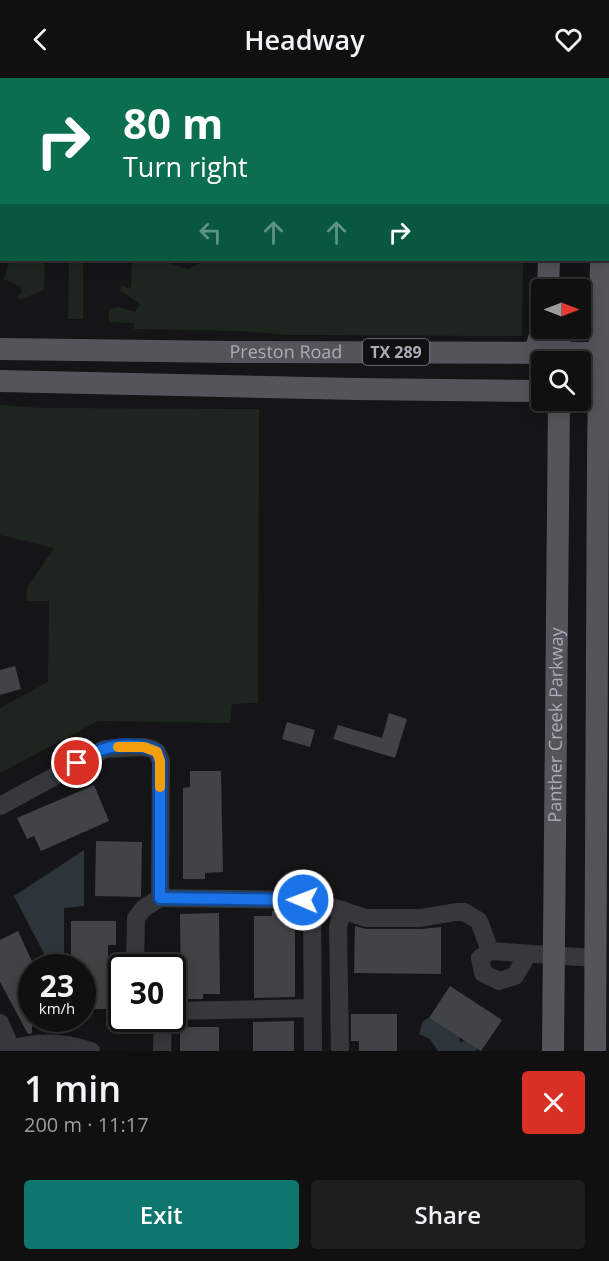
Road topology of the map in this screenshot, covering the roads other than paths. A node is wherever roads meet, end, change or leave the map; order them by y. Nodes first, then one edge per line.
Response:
1 (549, 261) edge
2 (562, 261) edge
3 (601, 261) edge
4 (548, 279) edge
5 (562, 279) edge
6 (605, 317) edge
7 (0, 349) edge
8 (75, 350) junction
9 (531, 352) edge
10 (604, 353) edge
11 (0, 381) edge
12 (75, 382) junction
13 (512, 391) junction
14 (531, 391) edge
15 (596, 391) edge
16 (559, 411) edge
17 (559, 423) junction
18 (609, 432) edge
19 (598, 456) junction
20 (0, 806) edge
21 (160, 898) junction
22 (312, 901) junction
23 (342, 910) junction
24 (490, 951) junction
25 (135, 954) edge
26 (528, 954) junction
27 (554, 957) junction
28 (595, 958) junction
29 (312, 1008) junction
30 (186, 1011) edge
31 (0, 1023) edge
32 (163, 1032) edge
33 (7, 1050) edge
34 (91, 1051) edge
35 (162, 1051) edge
36 (313, 1051) edge
37 (340, 1051) edge
38 (554, 1051) edge
39 (595, 1051) edge

1 - 4 main road
2 - 5 main road
3 - 6 main road
6 - 10 main road
7 - 8 main road, Preston Road / TX 289
8 - 9 main road, Preston Road / TX 289
8 - 12 main road
10 - 15 main road
11 - 12 main road, Preston Road / TX 289
12 - 13 main road, Preston Road / TX 289
13 - 14 main road, Preston Road / TX 289
13 - 17 main road
15 - 19 main road
16 - 17 main road, Panther Creek Parkway
17 - 27 main road, Panther Creek Parkway
18 - 19 main road
19 - 28 main road
20 - 21 street
21 - 22 street
21 - 25 street
22 - 23 street
22 - 29 street
23 - 24 street
23 - 37 street
24 - 26 street
24 - 26 street
26 - 27 street
27 - 28 street
27 - 38 main road, Panther Creek Parkway
28 - 39 main road
29 - 30 street
29 - 36 street
31 - 33 street
32 - 35 street
33 - 34 street

